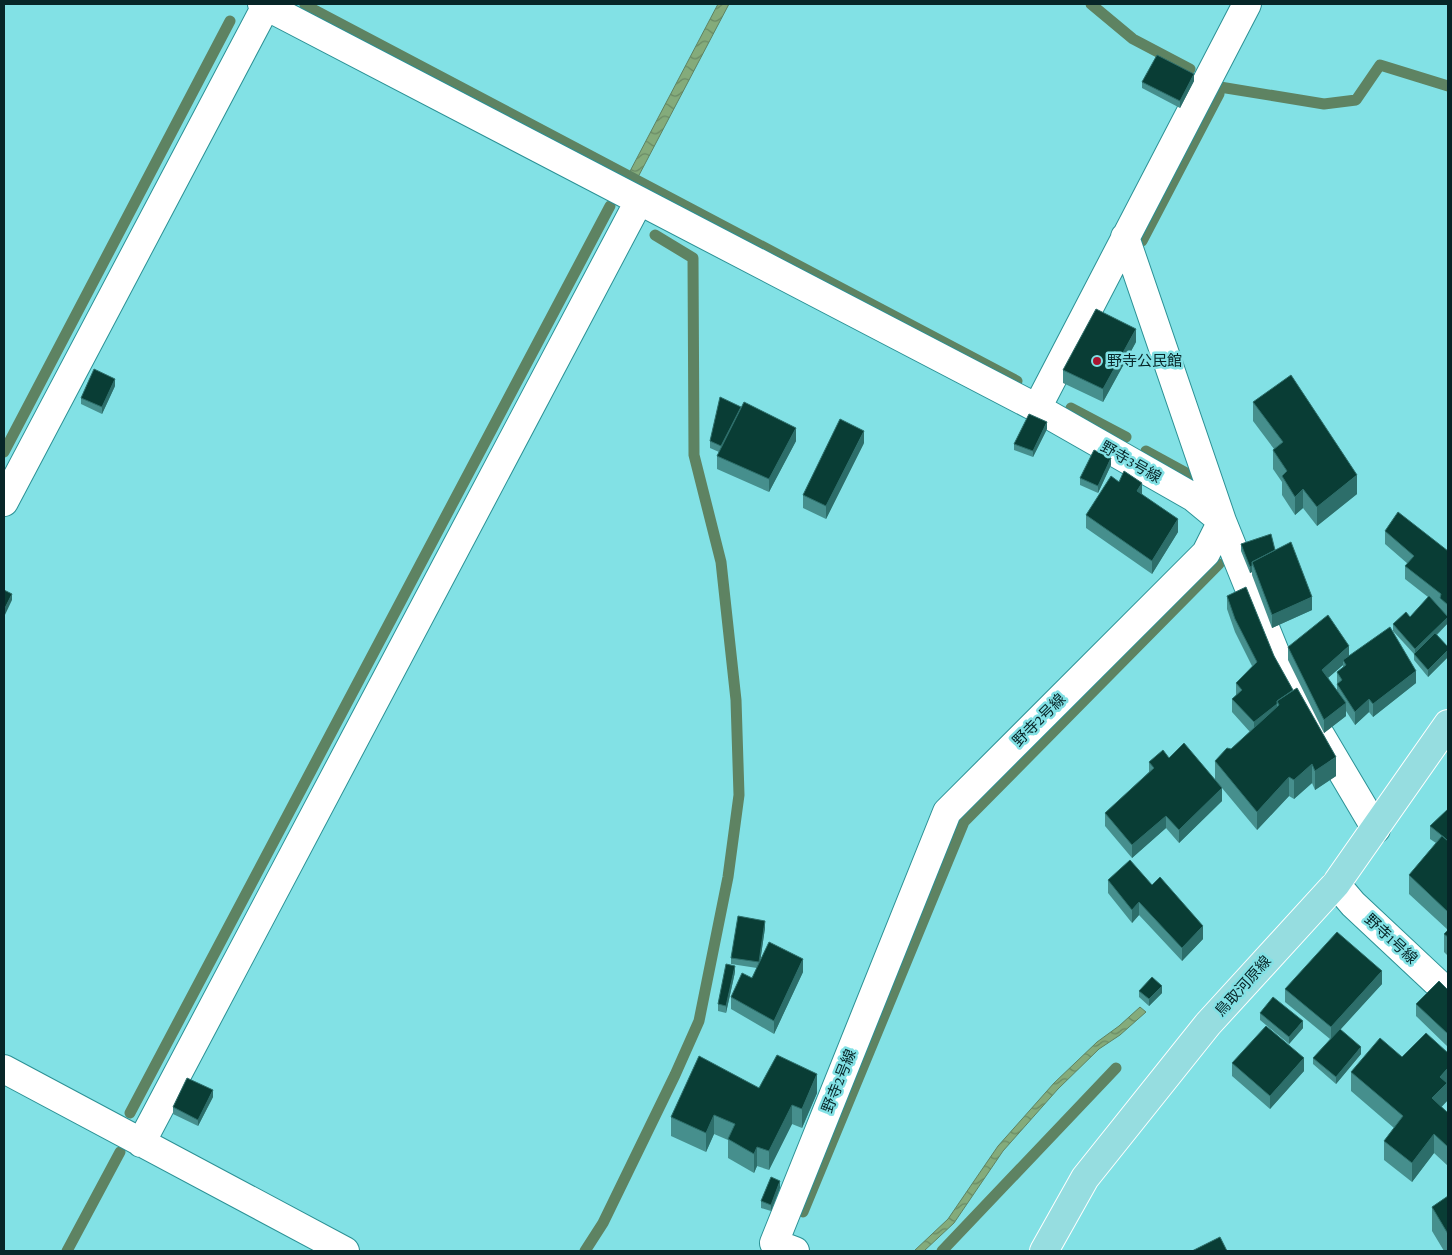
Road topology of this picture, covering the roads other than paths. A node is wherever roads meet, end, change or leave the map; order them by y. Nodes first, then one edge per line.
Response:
1 (265, 4) edge
2 (1247, 4) edge
3 (639, 201) junction
4 (1125, 237) junction
5 (1037, 408) junction
6 (4, 502) edge
7 (1222, 521) junction
8 (1448, 724) edge
9 (1376, 829) junction
10 (1336, 884) junction
11 (1448, 993) edge
12 (4, 1069) edge
13 (141, 1143) junction
14 (780, 1248) edge
15 (345, 1251) edge
16 (1044, 1251) edge

1 - 3 street, 野寺3号線
1 - 6 street
2 - 4 street
3 - 5 street, 野寺3号線
3 - 13 street
4 - 5 street
4 - 7 street
5 - 7 street, 野寺3号線
7 - 9 street
7 - 14 street, 野寺2号線
8 - 9 main road, 鳥取河原線
9 - 10 main road, 鳥取河原線
10 - 11 street, 野寺1号線
10 - 16 main road, 鳥取河原線
12 - 13 street
13 - 15 street

